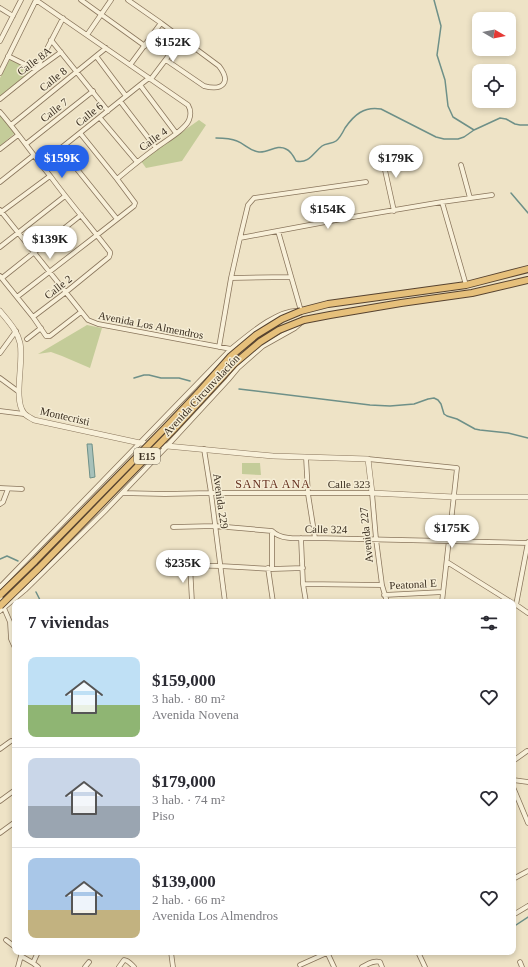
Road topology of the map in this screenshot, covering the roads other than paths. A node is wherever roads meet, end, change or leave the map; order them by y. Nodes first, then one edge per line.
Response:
1 (21, 0) edge
2 (36, 0) edge
3 (81, 0) edge
4 (111, 0) edge
5 (128, 0) edge
6 (0, 8) edge
7 (101, 14) junction
8 (13, 16) junction
9 (62, 18) junction
10 (161, 23) junction
11 (87, 35) junction
12 (182, 38) junction
13 (51, 40) junction
14 (0, 41) edge
15 (145, 46) junction
16 (106, 48) junction
17 (61, 52) junction
18 (8, 56) junction
19 (96, 56) junction
20 (166, 60) junction
21 (130, 65) junction
22 (36, 70) junction
23 (76, 71) junction
24 (0, 73) edge
25 (150, 78) junction
26 (140, 85) junction
27 (93, 91) junction
28 (126, 96) junction
29 (0, 99) edge
30 (120, 101) junction
31 (108, 111) junction
32 (0, 112) edge
33 (100, 118) junction
34 (11, 125) junction
35 (80, 133) junction
36 (176, 133) junction
37 (18, 135) junction
38 (26, 144) junction
39 (60, 148) junction
40 (156, 148) junction
41 (0, 149) edge
42 (381, 152) dead end
43 (34, 155) junction
44 (137, 162) junction
45 (41, 164) junction
46 (462, 165) dead end
47 (50, 176) junction
48 (117, 179) junction
49 (0, 182) edge
50 (366, 182) dead end
51 (65, 196) junction
52 (492, 196) dead end
53 (470, 198) junction
54 (442, 202) junction
55 (394, 211) junction
56 (1, 212) edge
57 (80, 215) junction
58 (117, 219) junction
59 (278, 230) junction
60 (18, 233) junction
61 (97, 235) junction
62 (240, 238) junction
63 (0, 247) edge
64 (34, 253) junction
65 (528, 269) edge
66 (49, 272) junction
67 (1, 277) edge
68 (291, 277) junction
69 (231, 278) junction
70 (528, 280) edge
71 (466, 285) junction
72 (454, 286) junction
73 (66, 292) junction
74 (456, 296) junction
75 (17, 297) junction
76 (0, 311) edge
77 (81, 312) junction
78 (301, 312) junction
79 (33, 317) junction
80 (304, 320) junction
81 (41, 328) junction
82 (16, 331) junction
83 (27, 339) dead end
84 (219, 347) junction
85 (231, 349) junction
86 (0, 353) edge
87 (0, 378) edge
88 (19, 392) junction
89 (0, 411) edge
90 (24, 414) junction
91 (140, 443) junction
92 (167, 446) junction
93 (204, 450) junction
94 (306, 457) junction
95 (368, 459) junction
96 (0, 488) edge
97 (8, 489) junction
98 (22, 489) dead end
99 (122, 493) junction
100 (211, 493) junction
101 (308, 494) junction
102 (372, 494) junction
103 (454, 497) junction
104 (528, 497) edge
105 (0, 504) edge
106 (215, 526) junction
107 (174, 527) dead end
108 (272, 530) junction
109 (301, 538) junction
110 (315, 538) junction
111 (376, 539) junction
112 (449, 541) junction
113 (528, 543) edge
114 (447, 562) junction
115 (178, 565) dead end
116 (190, 565) junction
117 (220, 566) junction
118 (270, 568) junction
119 (303, 568) junction
120 (303, 584) junction
121 (382, 585) junction
122 (0, 587) edge
123 (443, 592) junction
124 (0, 595) edge
125 (384, 595) junction
126 (13, 599) edge
127 (192, 599) edge
128 (225, 599) edge
129 (273, 599) edge
130 (306, 599) edge
131 (385, 599) edge
132 (442, 599) edge
133 (507, 599) edge
134 (514, 599) edge
135 (12, 600) edge
136 (516, 605) edge
137 (1, 608) edge
138 (528, 613) edge
139 (12, 639) edge
140 (11, 741) dead end
141 (0, 749) edge
142 (528, 751) edge
143 (516, 759) edge
144 (516, 780) edge
145 (528, 782) edge
146 (12, 792) edge
147 (516, 794) edge
148 (0, 801) edge
149 (528, 823) edge
150 (12, 824) edge
151 (0, 834) edge
152 (528, 871) edge
153 (516, 877) edge
154 (528, 906) edge
155 (516, 913) edge
156 (6, 940) dead end
157 (12, 945) edge
158 (21, 955) edge
159 (24, 955) edge
160 (37, 955) edge
161 (171, 955) edge
162 (322, 955) edge
163 (329, 955) edge
164 (419, 955) edge
165 (89, 962) dead end
166 (520, 962) dead end
167 (33, 963) junction
168 (300, 965) dead end
169 (18, 967) edge
170 (38, 967) edge
171 (85, 967) edge
172 (119, 967) edge
173 (134, 967) edge
174 (173, 967) edge
175 (334, 967) edge
176 (362, 967) edge
177 (382, 967) edge
178 (425, 967) edge
179 (522, 967) edge

1 - 8 street
2 - 9 street
2 - 18 street
3 - 7 street
4 - 7 street
5 - 10 street
6 - 8 street
7 - 11 street
7 - 15 street
8 - 14 street
9 - 11 street
9 - 13 street
10 - 12 street
10 - 15 street
11 - 16 street
12 - 20 street, Calle 6
12 - 20 street
13 - 17 street
13 - 22 street
15 - 21 street
16 - 19 street, Calle 8
16 - 21 street
17 - 22 street, Calle 8A
17 - 23 street
18 - 22 street
18 - 24 street
19 - 23 street, Calle 8
19 - 28 street
20 - 25 street, Calle 6
21 - 25 street
22 - 29 street, Calle 8A
23 - 27 street
23 - 34 street, Calle 8
25 - 26 street, Calle 6
25 - 36 street, Calle 4
26 - 28 street, Calle 6
26 - 36 street
27 - 31 street
27 - 38 street, Calle 7
28 - 30 street, Calle 6
30 - 31 street, Calle 6
30 - 40 street
31 - 33 street, Calle 6
32 - 34 street
33 - 35 street, Calle 6
33 - 44 street
34 - 37 street
35 - 39 street, Calle 6
35 - 48 street
36 - 40 street, Calle 4
37 - 38 street
37 - 41 street
38 - 43 street
39 - 45 street, Calle 6
39 - 58 street
40 - 44 street, Calle 4
42 - 55 street
43 - 45 street
43 - 49 street
44 - 48 street, Calle 4
45 - 47 street
46 - 53 street
47 - 51 street
47 - 56 street
48 - 58 street
50 - 62 street
51 - 57 street
51 - 60 street
52 - 53 street
53 - 54 street
54 - 55 street
54 - 71 street
55 - 59 street
56 - 60 street, Avenida Los Almendros
57 - 61 street
57 - 64 street
58 - 61 street
59 - 62 street
59 - 68 street
60 - 63 street
60 - 64 street, Avenida Los Almendros
61 - 66 street
61 - 73 street, Calle 2
62 - 69 street
64 - 66 street, Avenida Los Almendros
64 - 67 street
65 - 71 highway, Avenida Circunvalación / E15
66 - 73 street, Avenida Los Almendros
66 - 75 street
67 - 75 street
68 - 69 street
68 - 78 street
69 - 84 street
70 - 74 highway, Avenida Circunvalación / E15
71 - 72 highway, Avenida Circunvalación / E15
72 - 74 highway
72 - 78 highway, Avenida Circunvalación / E15
73 - 77 street, Avenida Los Almendros
73 - 79 street, Calle 2
74 - 80 highway, Avenida Circunvalación / E15
75 - 79 street
76 - 82 street, Montecristi
77 - 81 street
77 - 84 street, Avenida Los Almendros
78 - 85 street, Avenida Circunvalación / E15
78 - 124 highway, Avenida Circunvalación / E15, bridge
79 - 81 street
80 - 92 street, Avenida Circunvalación / E15
80 - 137 highway, Avenida Circunvalación / E15, bridge
81 - 83 street
82 - 86 street
82 - 88 street, Montecristi
84 - 85 street, Avenida Los Almendros
85 - 91 street, Avenida Circunvalación / E15
87 - 88 street
88 - 90 street, Montecristi
89 - 90 street
90 - 91 street, Montecristi
91 - 92 street, Montecristi
91 - 122 street, Avenida Circunvalación / E15
92 - 93 street, Montecristi
92 - 99 street, Avenida Circunvalación / E15
93 - 94 street, Montecristi
93 - 100 street, Avenida 229
94 - 95 street, Montecristi
94 - 101 street
95 - 102 street, Avenida 227
95 - 103 street
96 - 97 street
97 - 98 street
97 - 105 street
99 - 100 street, Calle 323
99 - 126 street, Avenida Circunvalación / E15
100 - 101 street, Calle 323
100 - 106 street, Avenida 229
101 - 102 street, Calle 323
101 - 110 street
102 - 103 street, Calle 323
102 - 111 street, Avenida 227
103 - 104 street, Calle 323
103 - 112 street
106 - 107 street, Calle 324
106 - 108 street, Calle 324
106 - 117 street, Avenida 229
108 - 109 street, Calle 324
108 - 118 street
109 - 110 street, Calle 324
109 - 119 street
110 - 111 street, Calle 324
111 - 112 street, Calle 324
111 - 121 street, Avenida 227
112 - 113 street, Calle 324
112 - 114 street
113 - 134 street
114 - 123 street
114 - 133 street
115 - 116 street
116 - 117 street
116 - 127 street
117 - 118 street
117 - 128 street, Avenida 229
118 - 119 street
118 - 129 street
119 - 120 street
120 - 121 street
120 - 130 street
121 - 125 street, Avenida 227
123 - 125 street, Peatonal E
123 - 132 street
125 - 131 street, Avenida 227
135 - 137 street, Avenida Circunvalación / E15
136 - 138 street
137 - 139 street
140 - 141 street
142 - 143 street
144 - 145 street
146 - 148 street
147 - 149 street
150 - 151 street
152 - 153 street
154 - 155 street
156 - 157 street
158 - 169 street
159 - 167 street
160 - 167 street
161 - 174 street
162 - 168 street
163 - 175 street
164 - 178 street
165 - 171 street
166 - 179 street
167 - 170 street
172 - 173 street
176 - 177 street

